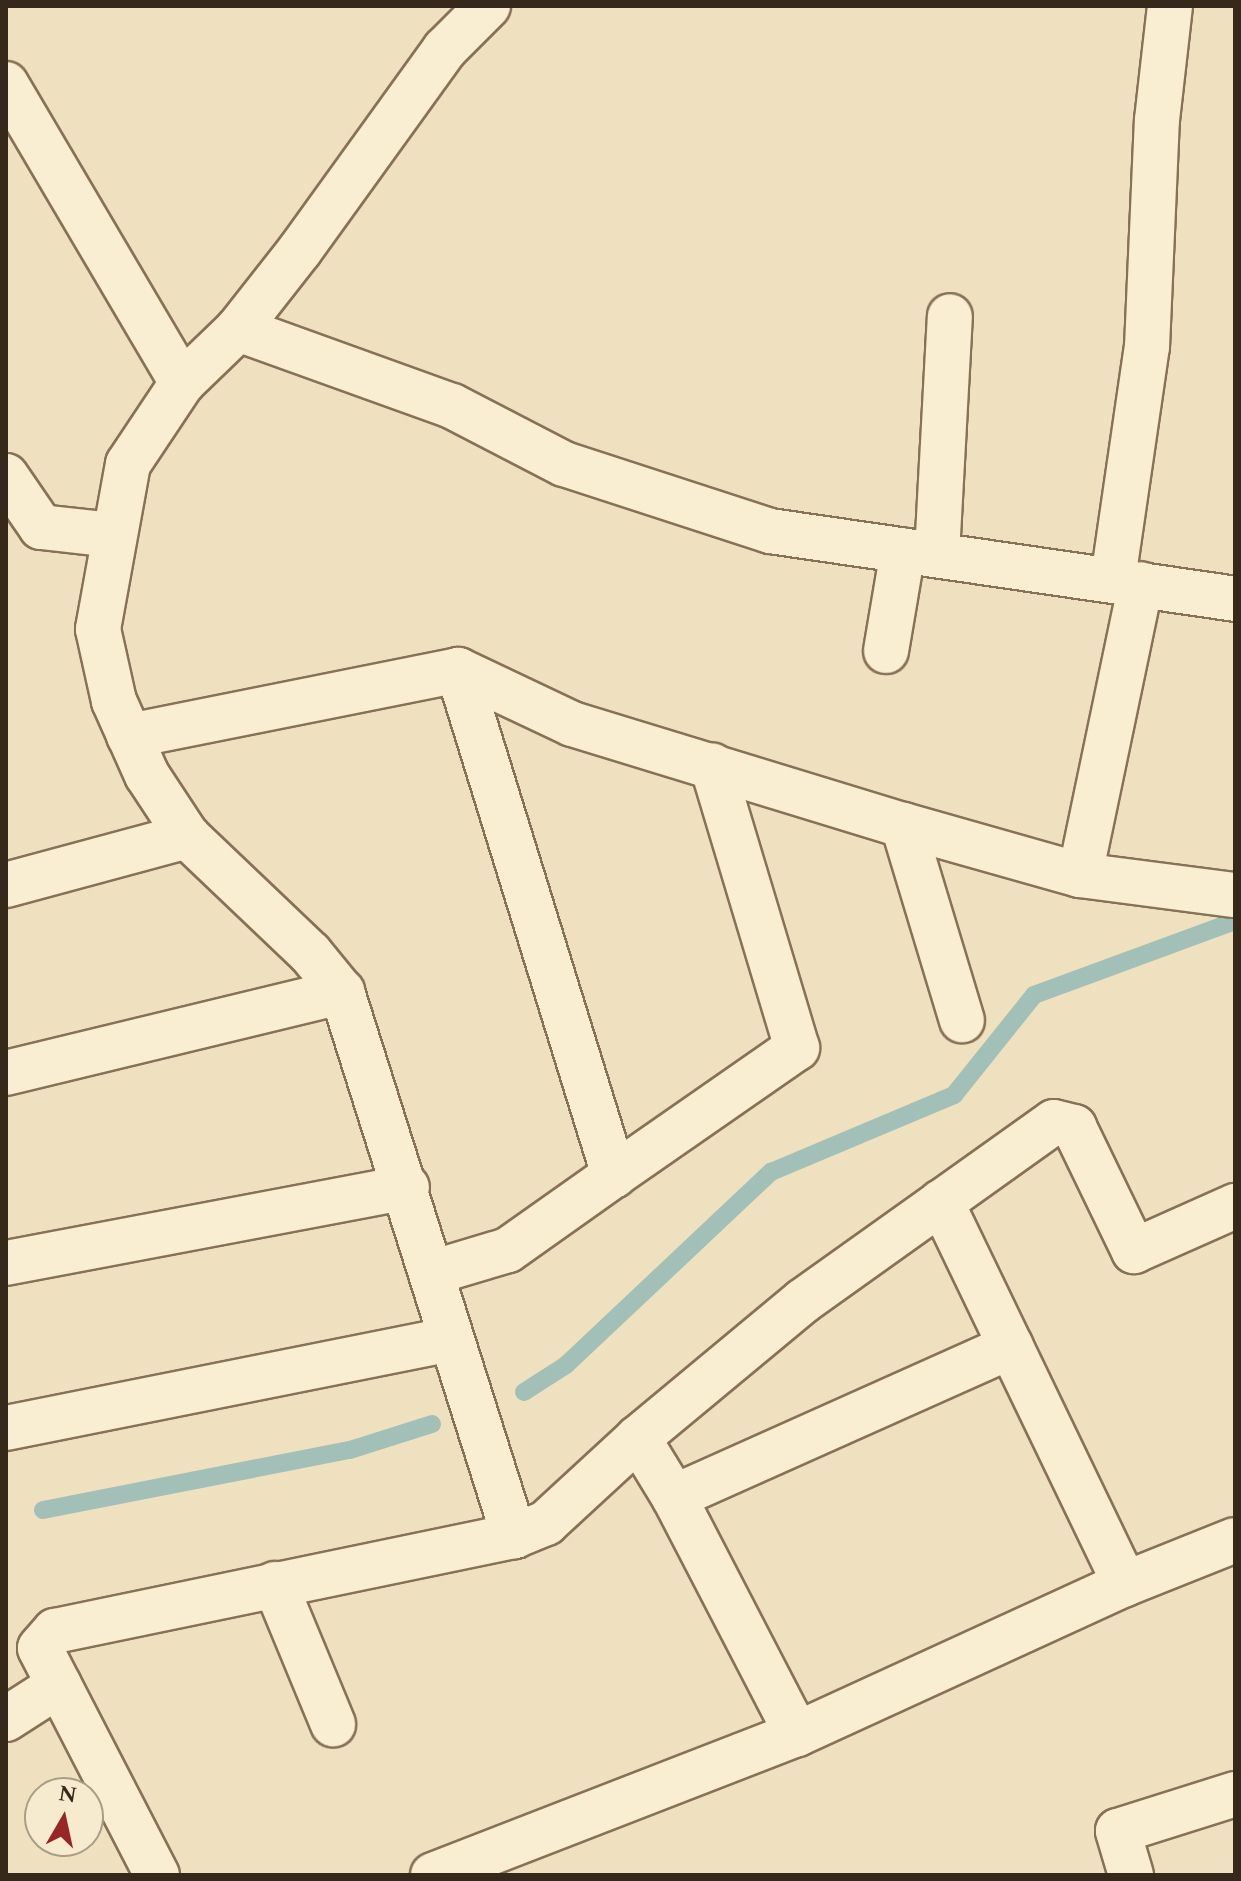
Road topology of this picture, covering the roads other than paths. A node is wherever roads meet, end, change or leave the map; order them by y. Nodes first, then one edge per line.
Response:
1 (488, 6) edge
2 (1170, 6) edge
3 (6, 84) edge
4 (950, 316) dead end
5 (238, 329) junction
6 (182, 383) junction
7 (6, 476) edge
8 (112, 535) junction
9 (920, 552) junction
10 (1127, 581) junction
11 (1235, 599) edge
12 (886, 651) dead end
13 (458, 670) junction
14 (129, 736) junction
15 (712, 765) junction
16 (903, 825) junction
17 (187, 836) junction
18 (1080, 875) junction
19 (6, 885) edge
20 (1235, 895) edge
21 (342, 992) junction
22 (962, 1020) dead end
23 (6, 1073) edge
24 (614, 1175) junction
25 (407, 1187) junction
26 (941, 1202) junction
27 (1234, 1207) edge
28 (6, 1263) edge
29 (431, 1273) junction
30 (451, 1339) junction
31 (1011, 1346) junction
32 (6, 1428) edge
33 (638, 1438) junction
34 (674, 1497) junction
35 (514, 1536) junction
36 (1235, 1540) edge
37 (275, 1584) junction
38 (1125, 1584) junction
39 (59, 1685) junction
40 (6, 1719) edge
41 (333, 1724) dead end
42 (797, 1734) junction
43 (1235, 1794) edge
44 (144, 1870) edge
45 (433, 1875) edge
46 (1131, 1875) edge

1 - 5 street
2 - 10 street
3 - 6 street
4 - 9 street
5 - 6 street
5 - 9 street
6 - 8 street
7 - 8 street
8 - 14 street
9 - 10 street
9 - 12 street
10 - 11 street
10 - 18 street
13 - 14 street
13 - 15 street
13 - 24 street
14 - 17 street
15 - 16 street
15 - 24 street
16 - 18 street
16 - 22 street
17 - 19 street
17 - 21 street
18 - 20 street
21 - 23 street
21 - 25 street
24 - 29 street
25 - 28 street
25 - 29 street
26 - 27 street
26 - 31 street
26 - 33 street
29 - 30 street
30 - 32 street
30 - 35 street
31 - 34 street
31 - 38 street
33 - 34 street
33 - 35 street
34 - 42 street
35 - 37 street
36 - 38 street
37 - 39 street
37 - 41 street
38 - 42 street
39 - 40 street
39 - 44 street
42 - 45 street
43 - 46 street

